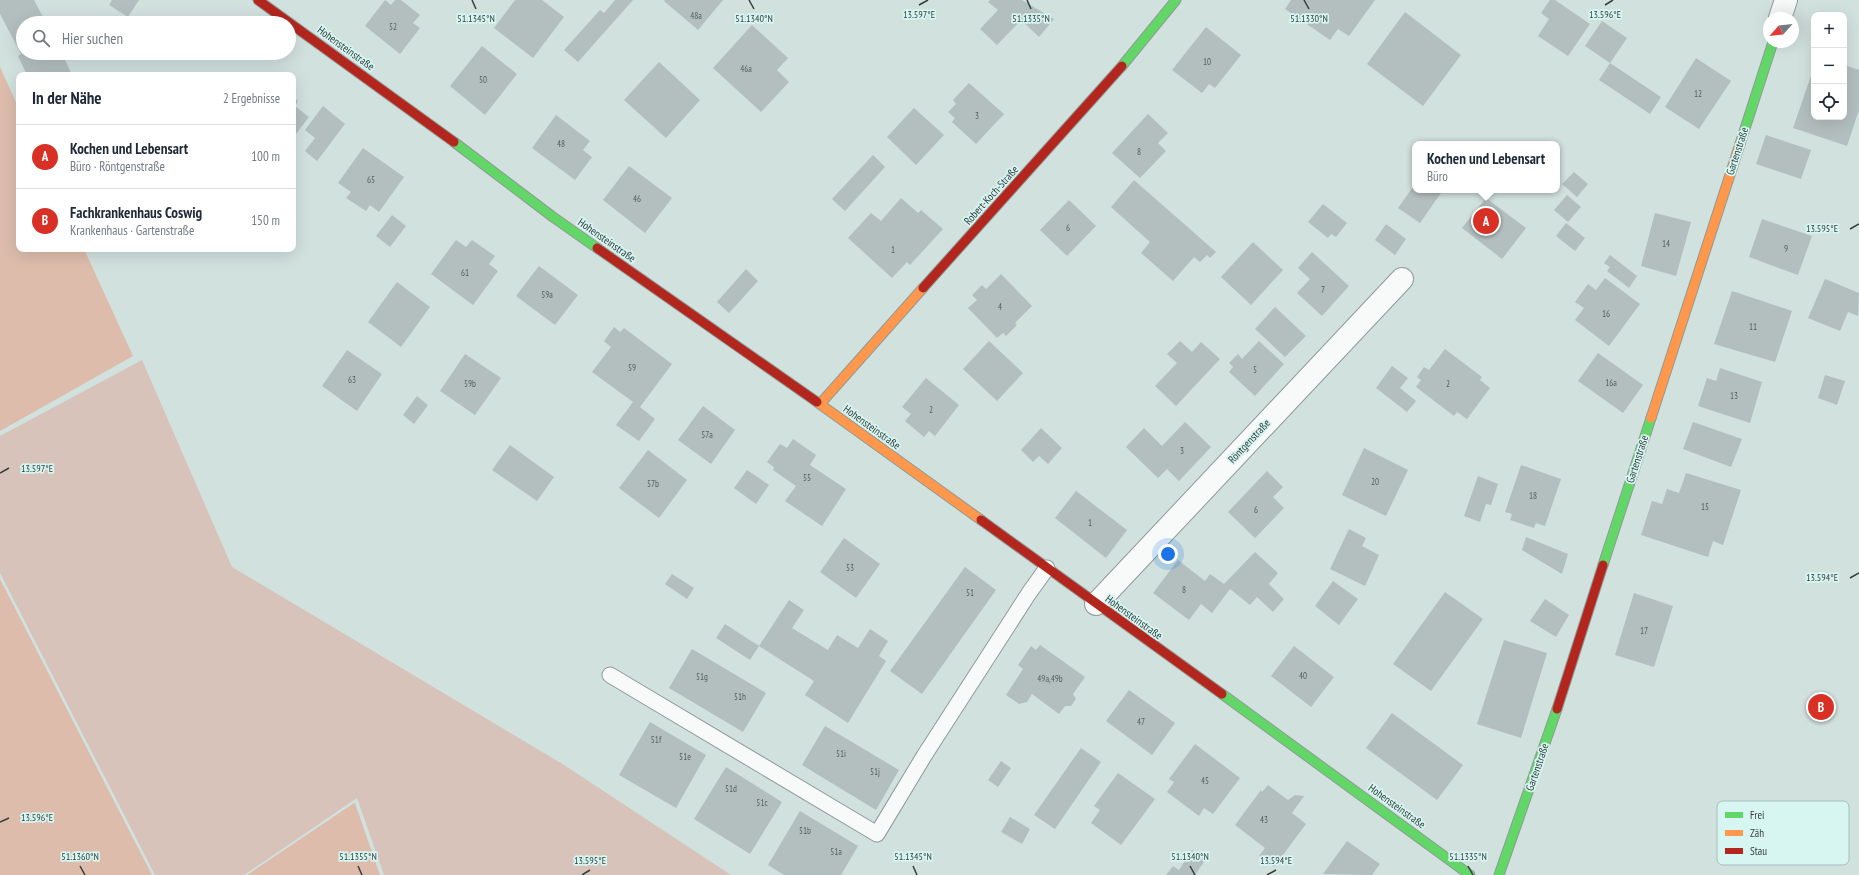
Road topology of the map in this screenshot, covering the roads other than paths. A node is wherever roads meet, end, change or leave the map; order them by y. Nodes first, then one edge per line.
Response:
1 (258, 0) edge
2 (1176, 0) edge
3 (1786, 0) edge
4 (1782, 12) edge
5 (280, 16) edge
6 (296, 27) edge
7 (1771, 48) edge
8 (1402, 279) dead end
9 (820, 404) junction
10 (1047, 568) junction
11 (1096, 604) junction
12 (610, 675) dead end
13 (1470, 875) edge
14 (1499, 875) edge

1 - 5 street, Hohensteinstraße
2 - 9 street, Robert-Koch-Straße
3 - 4 street
6 - 9 street, Hohensteinstraße
7 - 14 street, Gartenstraße
8 - 11 street, Röntgenstraße
9 - 10 street, Hohensteinstraße
10 - 11 street, Hohensteinstraße
10 - 12 lane
11 - 13 street, Hohensteinstraße

